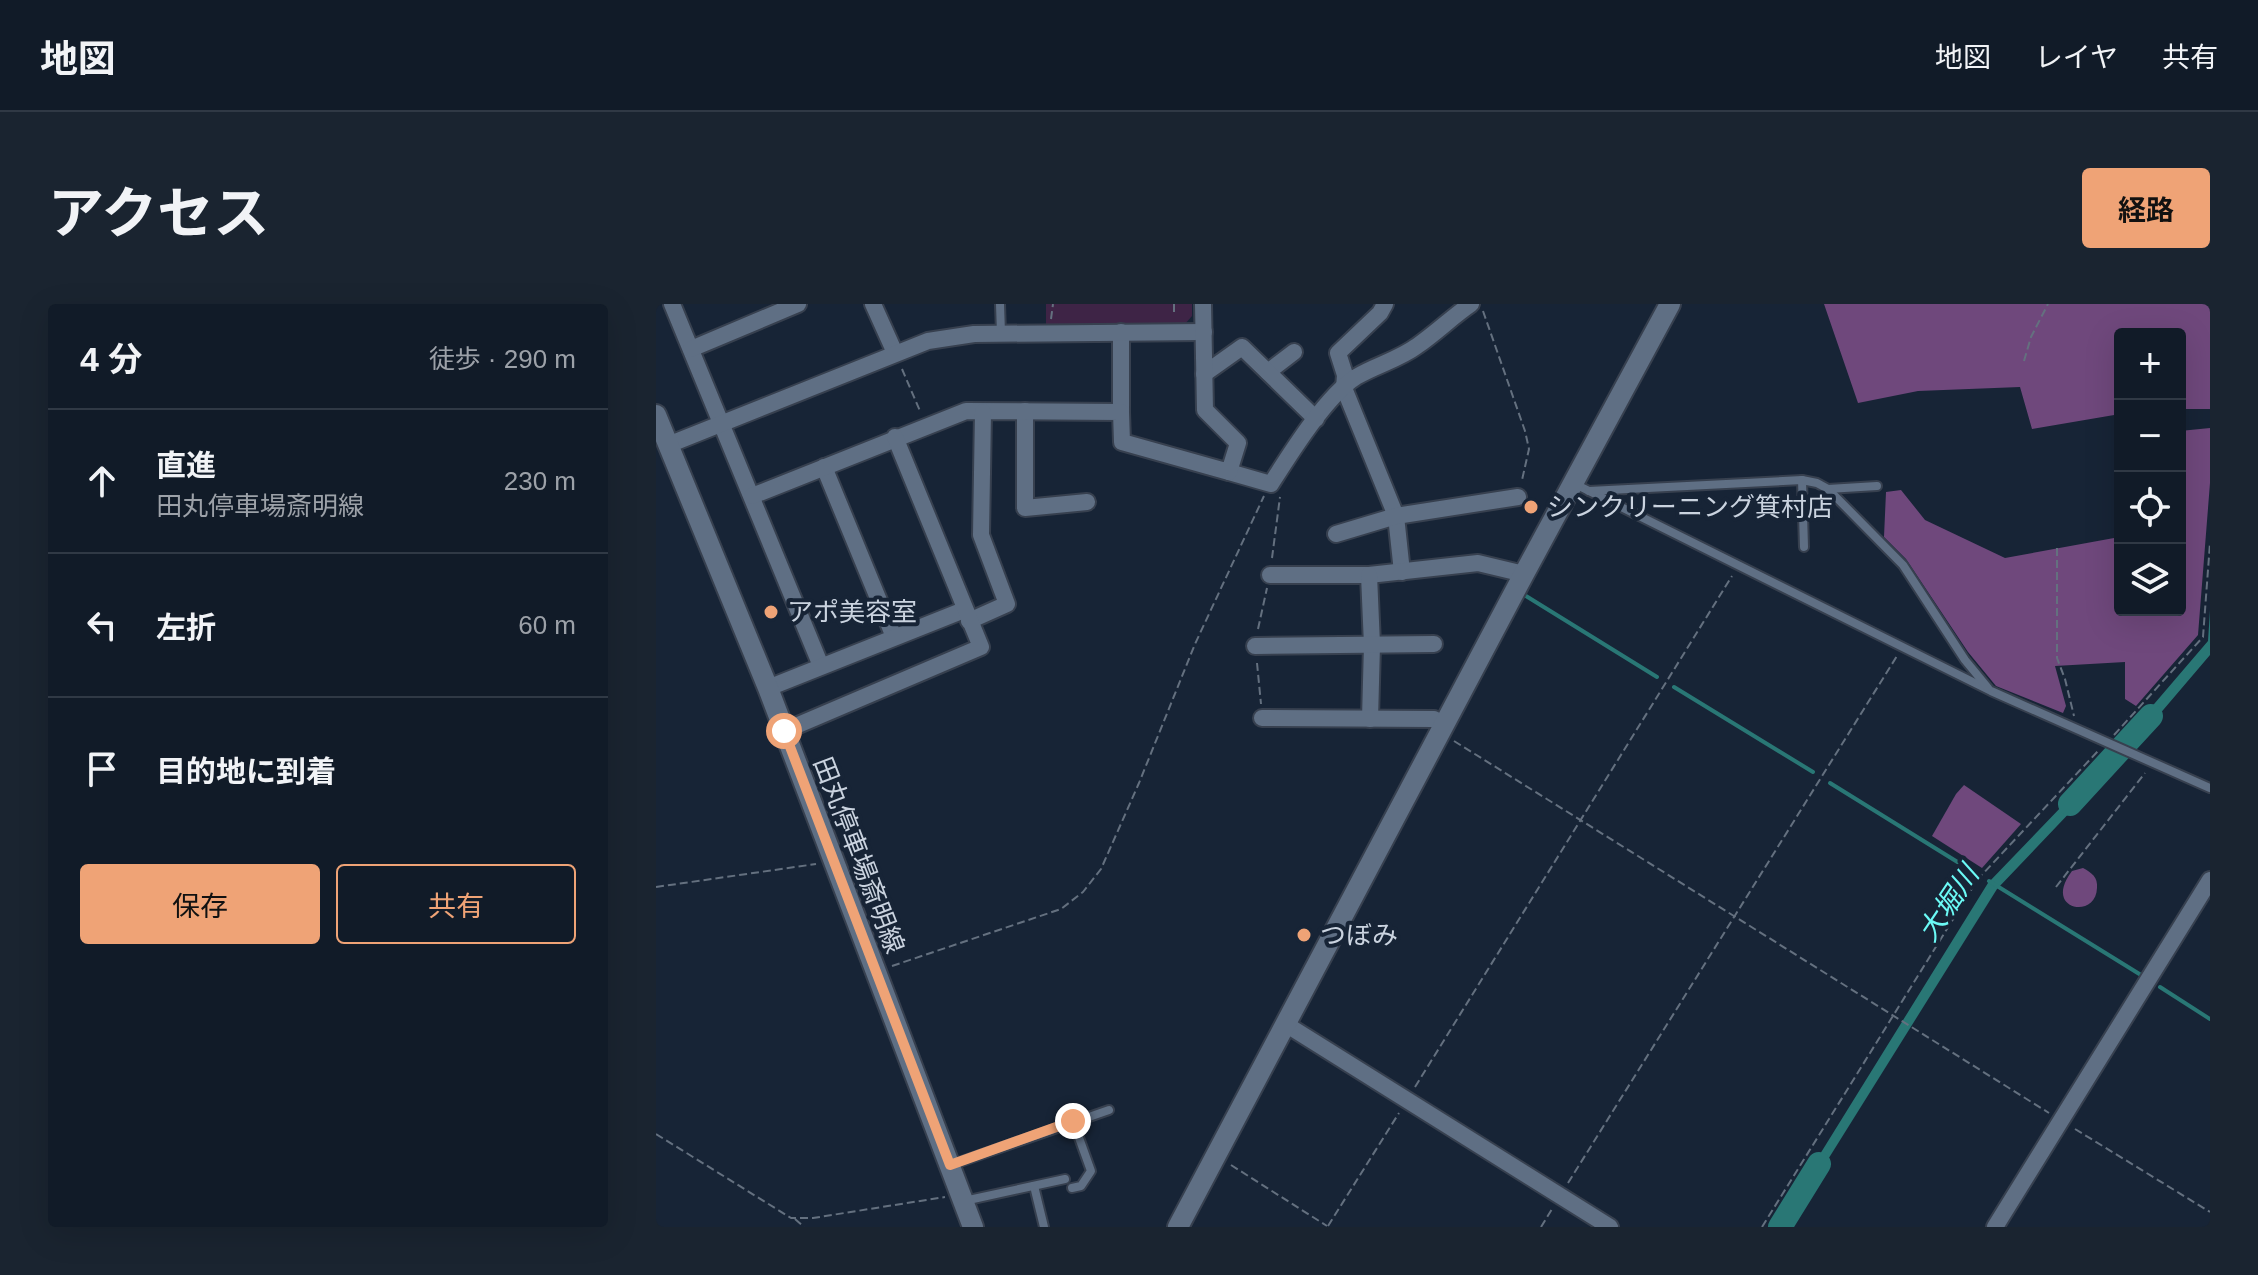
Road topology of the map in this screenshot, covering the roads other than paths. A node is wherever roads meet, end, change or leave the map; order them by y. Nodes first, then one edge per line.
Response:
1 (672, 304) edge
2 (873, 304) edge
3 (1000, 304) edge
4 (1203, 304) edge
5 (1385, 304) edge
6 (1471, 304) edge
7 (1670, 304) edge
8 (794, 305) edge
9 (1121, 332) junction
10 (1204, 332) junction
11 (1001, 333) junction
12 (691, 349) junction
13 (1294, 352) dead end
14 (895, 353) junction
15 (1268, 372) junction
16 (1204, 374) junction
17 (1344, 388) junction
18 (1025, 411) junction
19 (983, 412) junction
20 (1121, 412) junction
21 (656, 415) edge
22 (1316, 419) junction
23 (722, 424) junction
24 (895, 437) junction
25 (668, 445) junction
26 (824, 467) junction
27 (1229, 472) junction
28 (1802, 480) junction
29 (1877, 486) dead end
30 (1581, 487) junction
31 (1828, 489) junction
32 (752, 496) junction
33 (1518, 497) road end
34 (1087, 502) dead end
35 (1396, 516) junction
36 (1336, 534) dead end
37 (1804, 547) dead end
38 (1402, 572) junction
39 (1524, 574) junction
40 (1270, 575) road end
41 (1369, 575) junction
42 (967, 615) junction
43 (894, 637) junction
44 (1434, 644) dead end
45 (1372, 645) junction
46 (1255, 646) road end
47 (821, 666) junction
48 (768, 688) junction
49 (1991, 691) junction
50 (1262, 718) road end
51 (1370, 719) junction
52 (1443, 729) junction
53 (784, 731) junction
54 (2210, 788) edge
55 (2210, 880) edge
56 (1287, 1025) junction
57 (1109, 1110) dead end
58 (1073, 1121) junction
59 (950, 1165) junction
60 (1065, 1179) dead end
61 (1034, 1186) junction
62 (1072, 1188) dead end
63 (962, 1198) junction
64 (973, 1227) edge
65 (1044, 1227) edge
66 (1178, 1227) edge
67 (1610, 1227) edge
68 (1995, 1227) edge

1 - 12 street
2 - 14 street
3 - 11 lane
4 - 10 street
5 - 17 street
6 - 17 street
7 - 30 street
8 - 12 street
9 - 10 street
9 - 11 street
9 - 20 street
10 - 16 street
11 - 14 street
12 - 23 street
13 - 15 street
14 - 23 street
15 - 16 street
15 - 22 street
16 - 27 street
17 - 22 street
17 - 35 street
18 - 19 street
18 - 20 street
18 - 34 street
19 - 24 street
19 - 42 street
20 - 27 street
21 - 25 street, 田丸停車場斎明線
22 - 27 street
23 - 25 street
23 - 32 street
24 - 26 street
24 - 42 street
25 - 48 street, 田丸停車場斎明線
26 - 32 street
26 - 43 street
28 - 30 lane
28 - 31 lane
28 - 37 lane
29 - 31 lane
30 - 39 street
30 - 49 lane
31 - 49 lane
32 - 47 street
33 - 35 street
35 - 36 street
35 - 38 street
38 - 39 street
38 - 41 street
39 - 52 street
40 - 41 street
41 - 45 street
42 - 43 street
42 - 53 street
43 - 47 street
44 - 45 street
45 - 46 street
45 - 51 street
47 - 48 street
48 - 53 street, 田丸停車場斎明線
49 - 54 lane
50 - 51 street
51 - 52 street
52 - 56 street
53 - 59 street, 田丸停車場斎明線
55 - 68 street
56 - 66 street
56 - 67 street
57 - 58 lane
58 - 59 lane
58 - 62 lane
59 - 63 street, 田丸停車場斎明線
60 - 61 lane
61 - 63 lane
61 - 65 lane
63 - 64 street, 田丸停車場斎明線

